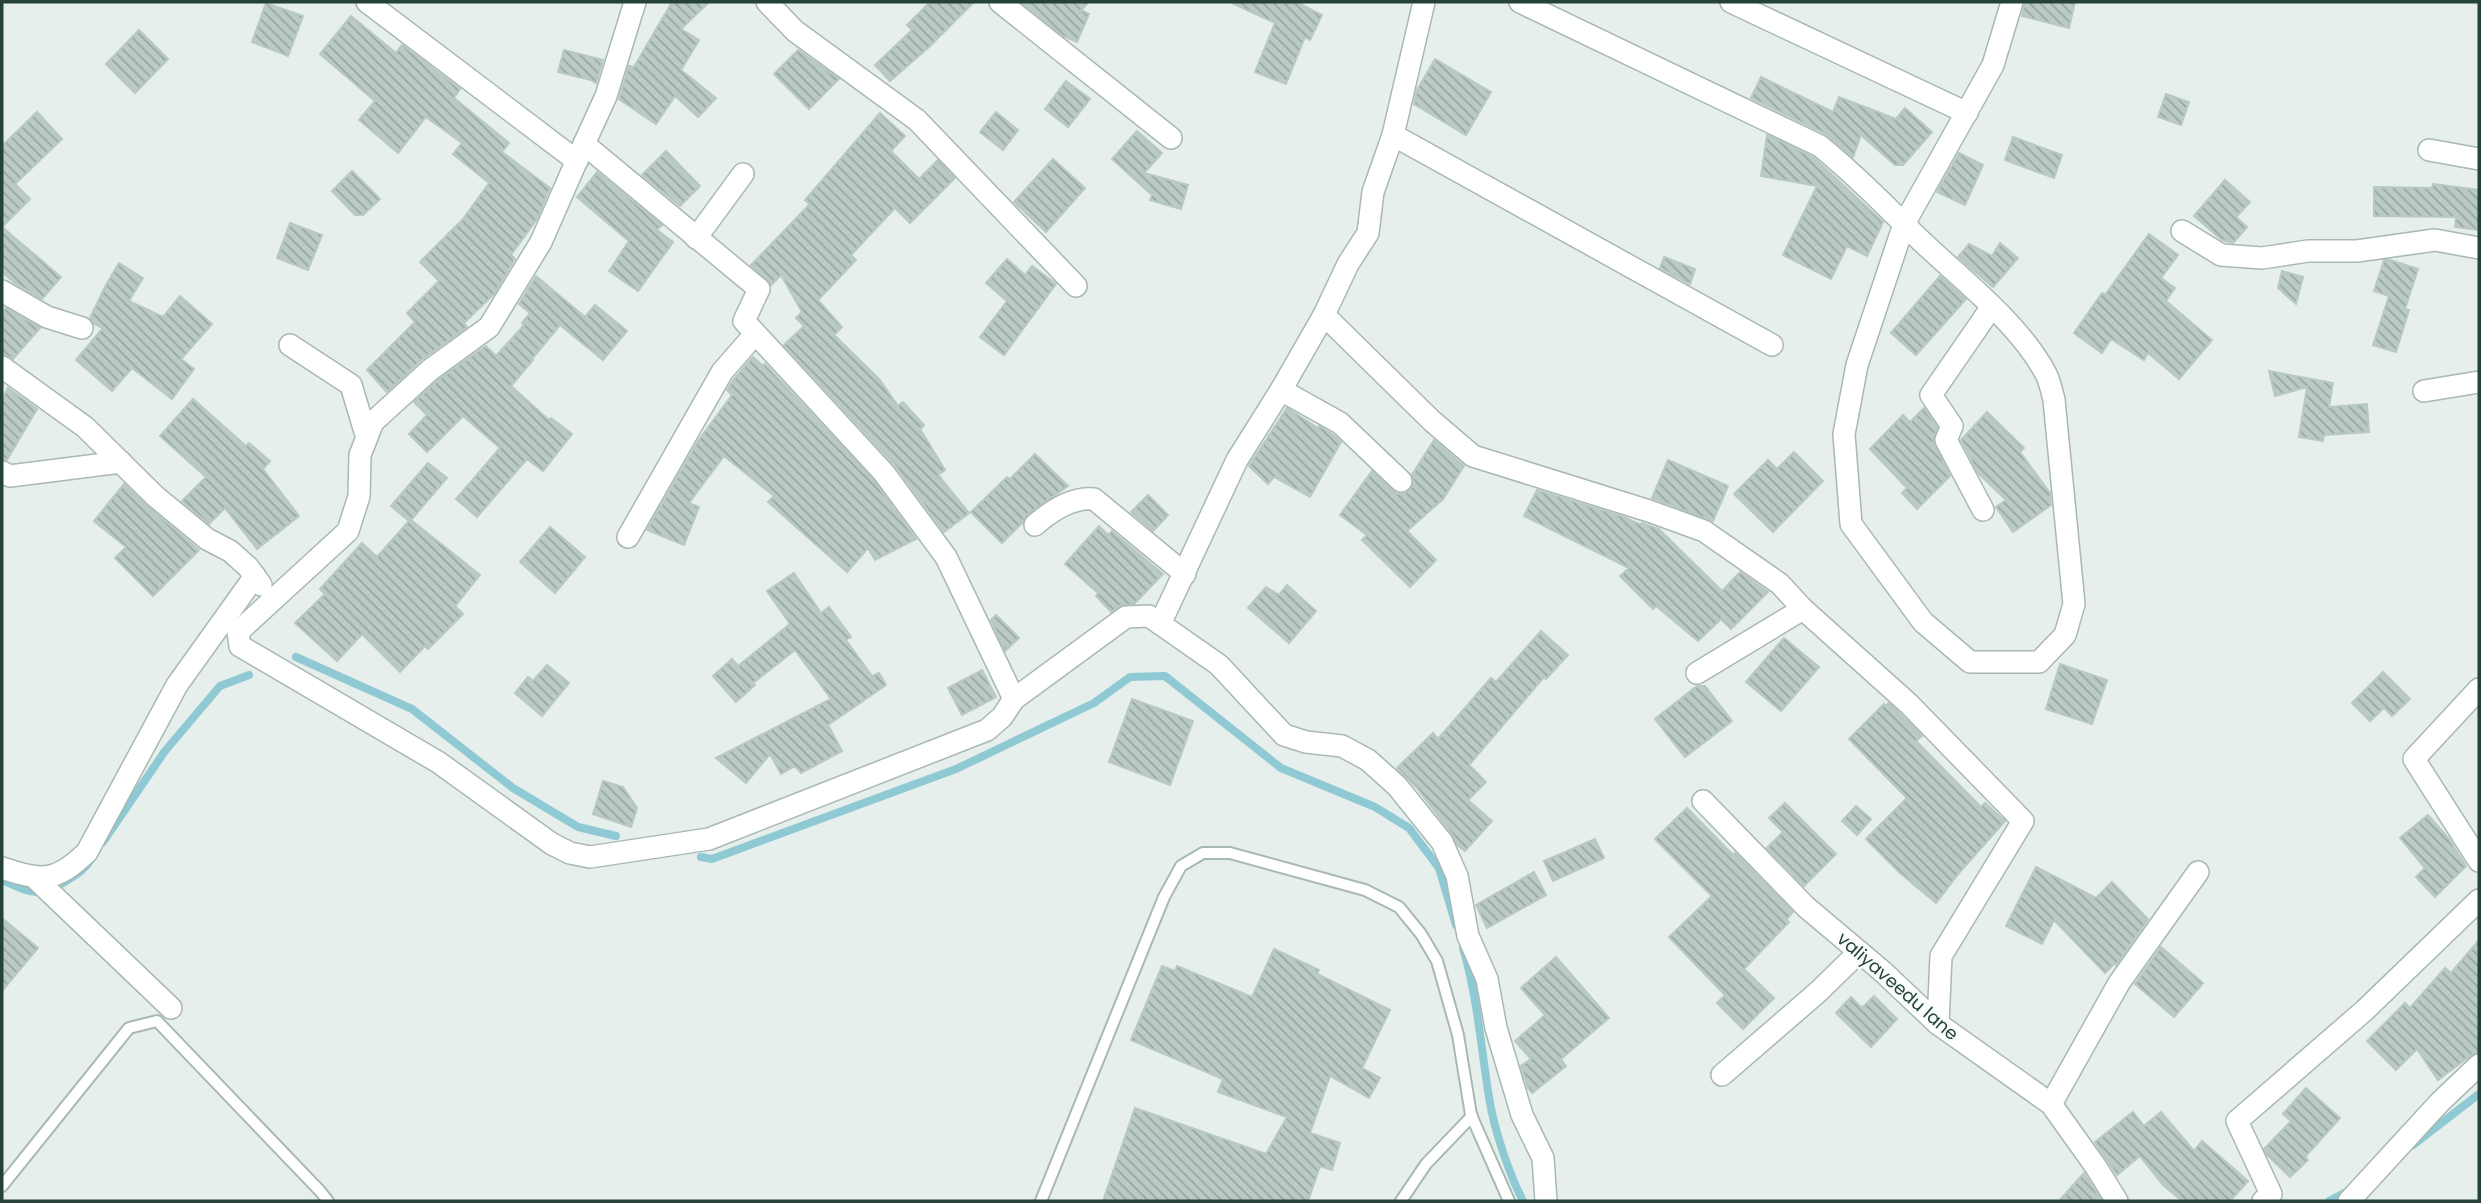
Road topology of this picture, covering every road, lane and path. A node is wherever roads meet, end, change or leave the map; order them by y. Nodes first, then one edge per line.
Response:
1 (367, 2) edge
2 (635, 2) edge
3 (767, 2) edge
4 (1000, 2) edge
5 (1424, 2) edge
6 (1520, 2) edge
7 (1731, 2) edge
8 (2012, 2) edge
9 (1967, 113) junction
10 (1393, 135) junction
11 (1171, 138) dead end
12 (2430, 150) dead end
13 (581, 152) junction
14 (2479, 159) edge
15 (743, 174) dead end
16 (1904, 224) junction
17 (2182, 231) dead end
18 (696, 238) junction
19 (2479, 248) edge
20 (1076, 286) dead end
21 (2, 291) edge
22 (1992, 308) junction
23 (1324, 315) junction
24 (82, 328) dead end
25 (755, 334) junction
26 (290, 345) dead end
27 (1772, 345) dead end
28 (2, 367) edge
29 (2479, 383) edge
30 (1281, 390) junction
31 (2424, 391) dead end
32 (366, 435) junction
33 (121, 462) junction
34 (2, 472) edge
35 (1401, 481) dead end
36 (1983, 510) dead end
37 (1035, 525) dead end
38 (628, 537) dead end
39 (1185, 574) junction
40 (255, 576) junction
41 (272, 601) junction
42 (1802, 609) junction
43 (1160, 624) junction
44 (1697, 673) dead end
45 (2479, 689) edge
46 (1014, 699) junction
47 (1703, 800) dead end
48 (2479, 860) edge
49 (2, 868) edge
50 (2198, 872) dead end
51 (36, 879) junction
52 (2479, 900) edge
53 (1859, 952) junction
54 (172, 1008) dead end
55 (1938, 1024) junction
56 (2479, 1065) edge
57 (1722, 1075) dead end
58 (2051, 1104) junction
59 (1472, 1116) junction
60 (2, 1186) edge
61 (328, 1201) edge
62 (1041, 1201) edge
63 (1401, 1201) edge
64 (1510, 1201) edge
65 (1546, 1201) edge
66 (2117, 1201) edge
67 (2263, 1201) edge
68 (2349, 1201) edge

1 - 13 street
2 - 13 street
3 - 20 street
4 - 11 street
5 - 10 street
6 - 16 street
7 - 9 street
8 - 9 street
9 - 16 street
10 - 23 street
10 - 27 street
12 - 14 street
13 - 18 street
13 - 32 street
15 - 18 street
16 - 22 street
16 - 22 street
17 - 19 street
18 - 25 street
21 - 24 street
22 - 36 street
23 - 30 street
23 - 42 street
25 - 38 street
25 - 46 street
26 - 32 street
28 - 33 street
29 - 31 street
30 - 35 street
30 - 39 street
32 - 41 street
33 - 34 street
33 - 40 street
37 - 39 street
39 - 43 street
40 - 41 street
40 - 51 street
41 - 46 street
42 - 44 street
42 - 55 street
43 - 46 street
43 - 65 street
45 - 48 street
47 - 53 street, valiyaveedu lane
49 - 51 street
50 - 58 street
51 - 54 street
52 - 67 street
53 - 55 street, valiyaveedu lane
53 - 57 street
55 - 58 street, valiyaveedu lane
56 - 68 street
58 - 66 street, valiyaveedu lane
59 - 62 lane
59 - 63 lane
59 - 64 lane
60 - 61 lane

